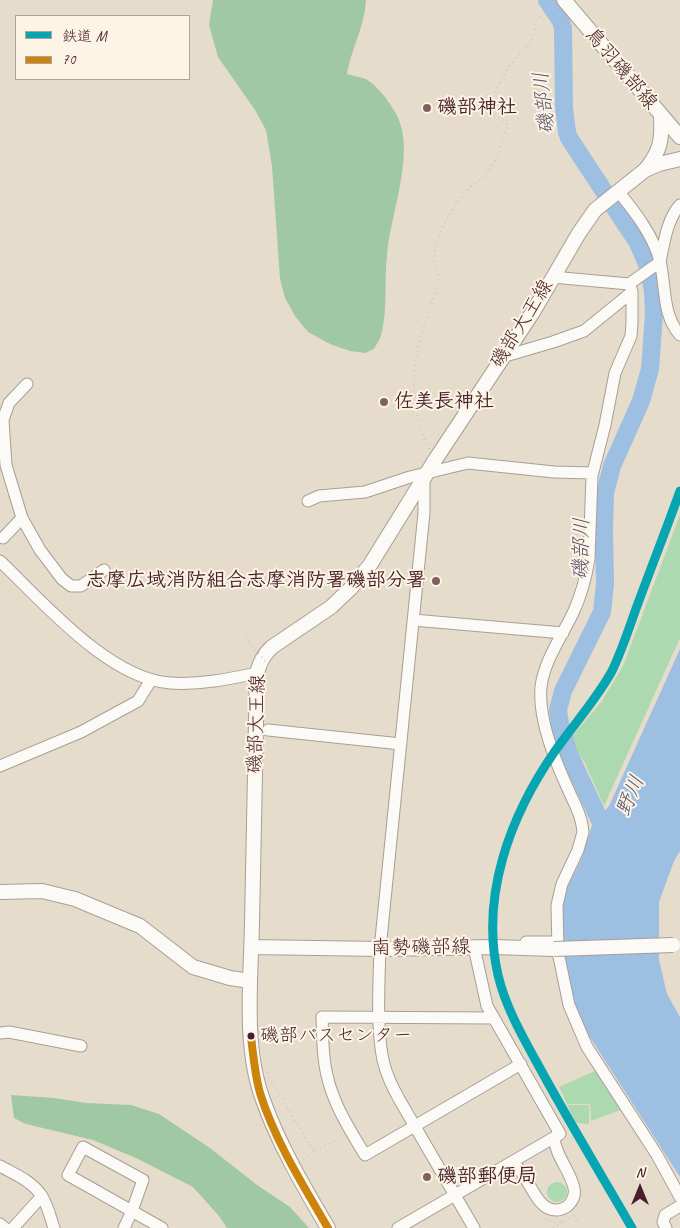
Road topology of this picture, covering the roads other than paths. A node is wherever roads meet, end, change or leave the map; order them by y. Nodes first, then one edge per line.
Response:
1 (562, 3) edge
2 (661, 116) junction
3 (680, 137) edge
4 (680, 159) edge
5 (645, 170) junction
6 (618, 191) junction
7 (680, 205) edge
8 (660, 262) junction
9 (552, 277) junction
10 (630, 288) junction
11 (680, 335) edge
12 (502, 357) junction
13 (27, 384) dead end
14 (2, 448) edge
15 (429, 470) junction
16 (592, 473) junction
17 (308, 501) dead end
18 (22, 518) junction
19 (1, 535) edge
20 (0, 561) edge
21 (104, 570) dead end
22 (413, 620) junction
23 (563, 634) junction
24 (264, 671) junction
25 (151, 680) junction
26 (268, 730) dead end
27 (401, 744) junction
28 (0, 766) edge
29 (0, 892) edge
30 (556, 945) junction
31 (676, 945) edge
32 (252, 947) junction
33 (474, 947) junction
34 (380, 949) junction
35 (250, 981) junction
36 (380, 1018) junction
37 (494, 1018) junction
38 (0, 1033) edge
39 (82, 1046) dead end
40 (520, 1064) junction
41 (415, 1126) junction
42 (557, 1136) junction
43 (512, 1162) junction
44 (0, 1166) edge
45 (42, 1196) junction
46 (456, 1196) junction
47 (680, 1197) edge
48 (680, 1206) edge
49 (132, 1211) junction
50 (418, 1223) edge
51 (0, 1224) edge
52 (5, 1228) edge
53 (12, 1228) edge
54 (54, 1228) edge
55 (124, 1228) edge
56 (162, 1228) edge
57 (328, 1228) edge
58 (400, 1228) edge
59 (474, 1228) edge
60 (666, 1228) edge

1 - 2 main road, 鳥羽磯部線
2 - 3 main road, 鳥羽磯部線
2 - 5 main road
4 - 5 main road, 磯部大王線
5 - 6 main road, 磯部大王線
6 - 8 street
6 - 9 main road, 磯部大王線
7 - 8 street
8 - 10 street
8 - 11 street
9 - 10 street
9 - 12 main road, 磯部大王線
10 - 12 street
10 - 16 street
12 - 15 main road, 磯部大王線
13 - 14 street
14 - 18 street
15 - 16 street
15 - 17 street
15 - 22 street
15 - 24 main road, 磯部大王線
16 - 23 street
18 - 19 street
18 - 21 street
20 - 25 street
22 - 23 street
22 - 27 street
23 - 30 street
24 - 25 street
24 - 32 main road, 磯部大王線
25 - 28 street
26 - 27 street
27 - 34 street
29 - 35 main road
30 - 31 main road, 南勢磯部線, bridge
30 - 33 main road, 南勢磯部線
30 - 47 street
32 - 34 main road, 南勢磯部線
32 - 35 main road, 磯部大王線
33 - 34 main road, 南勢磯部線
33 - 37 street
34 - 36 street
35 - 57 main road, 磯部大王線
36 - 37 street
36 - 41 street
36 - 41 street
37 - 40 street
38 - 39 street
40 - 41 street
40 - 42 street
41 - 46 street
42 - 43 street
42 - 43 street
43 - 46 street
44 - 45 street
45 - 53 street
45 - 54 street
46 - 50 street
46 - 59 street
48 - 60 street
49 - 49 street
49 - 55 street
49 - 56 street
50 - 58 street
51 - 52 street

